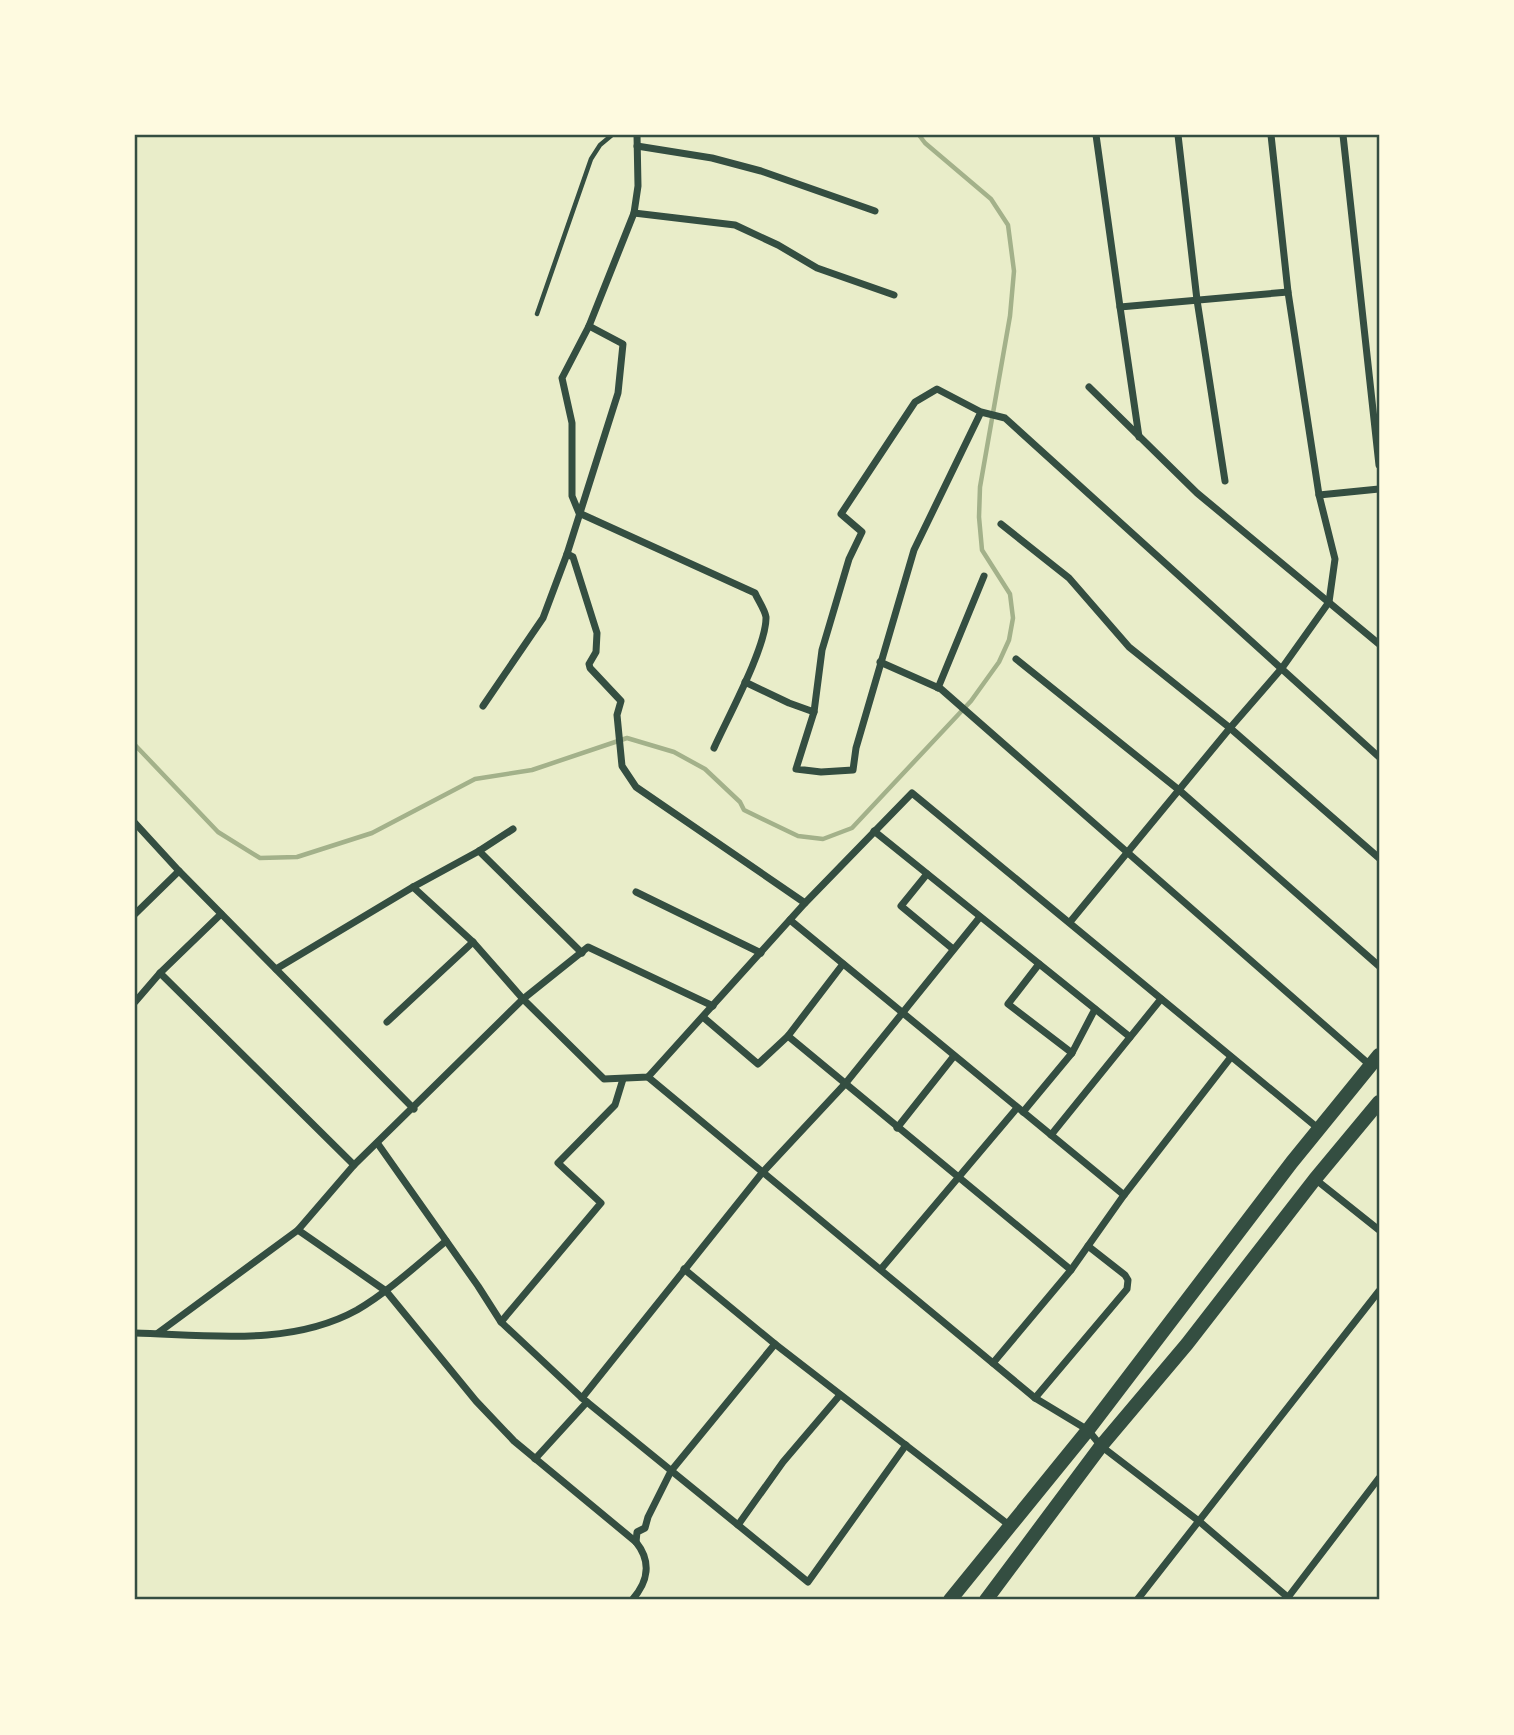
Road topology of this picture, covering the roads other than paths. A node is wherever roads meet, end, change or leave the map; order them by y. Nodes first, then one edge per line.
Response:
1 (612, 135) edge
2 (637, 135) edge
3 (1096, 135) edge
4 (1178, 135) edge
5 (1271, 135) edge
6 (1343, 135) edge
7 (637, 146) junction
8 (875, 211) dead end
9 (634, 213) junction
10 (1288, 292) junction
11 (894, 295) dead end
12 (1198, 300) junction
13 (1120, 307) junction
14 (537, 314) dead end
15 (589, 326) junction
16 (1088, 387) dead end
17 (1377, 411) edge
18 (984, 412) junction
19 (1139, 437) junction
20 (1379, 465) edge
21 (1225, 481) dead end
22 (1379, 489) edge
23 (1320, 495) junction
24 (579, 513) junction
25 (1001, 524) dead end
26 (567, 554) junction
27 (984, 576) dead end
28 (1329, 602) junction
29 (1379, 644) edge
30 (1016, 659) dead end
31 (880, 662) junction
32 (1282, 668) junction
33 (745, 682) junction
34 (938, 688) junction
35 (483, 706) dead end
36 (814, 712) junction
37 (1230, 729) junction
38 (714, 748) dead end
39 (1379, 757) edge
40 (1179, 790) junction
41 (135, 823) edge
42 (513, 829) dead end
43 (874, 831) junction
44 (479, 851) junction
45 (1128, 852) junction
46 (1379, 858) edge
47 (179, 871) junction
48 (927, 874) junction
49 (413, 887) junction
50 (636, 892) dead end
51 (805, 904) junction
52 (135, 914) edge
53 (221, 914) junction
54 (980, 917) junction
55 (790, 920) junction
56 (1070, 922) junction
57 (473, 942) junction
58 (953, 949) junction
59 (582, 953) junction
60 (761, 953) junction
61 (843, 964) junction
62 (1039, 964) junction
63 (1379, 967) edge
64 (276, 969) junction
65 (160, 973) junction
66 (523, 999) junction
67 (1161, 999) junction
68 (135, 1002) edge
69 (713, 1006) junction
70 (1095, 1009) junction
71 (902, 1012) junction
72 (703, 1017) junction
73 (387, 1022) dead end
74 (788, 1035) junction
75 (1130, 1037) junction
76 (1072, 1054) junction
77 (954, 1056) junction
78 (1231, 1057) junction
79 (1375, 1061) edge
80 (648, 1077) junction
81 (623, 1079) junction
82 (845, 1084) junction
83 (1379, 1102) edge
84 (414, 1109) junction
85 (1020, 1110) junction
86 (897, 1128) junction
87 (1319, 1129) junction
88 (1051, 1135) junction
89 (378, 1144) junction
90 (355, 1166) junction
91 (762, 1173) junction
92 (958, 1179) junction
93 (1315, 1179) junction
94 (1124, 1195) junction
95 (298, 1230) junction
96 (1379, 1230) edge
97 (446, 1241) junction
98 (1088, 1245) junction
99 (684, 1269) junction
100 (881, 1269) junction
101 (1071, 1270) junction
102 (386, 1291) junction
103 (1379, 1291) edge
104 (501, 1322) junction
105 (135, 1333) edge
106 (159, 1334) junction
107 (775, 1344) junction
108 (993, 1363) junction
109 (840, 1395) junction
110 (1035, 1398) junction
111 (584, 1400) junction
112 (1088, 1430) junction
113 (906, 1446) junction
114 (1101, 1446) junction
115 (535, 1459) junction
116 (671, 1471) junction
117 (1379, 1478) edge
118 (1200, 1522) junction
119 (738, 1525) junction
120 (1009, 1525) junction
121 (636, 1542) junction
122 (1288, 1599) edge
123 (632, 1600) edge
124 (950, 1600) edge
125 (986, 1600) edge
126 (1137, 1600) edge

1 - 14 lane
2 - 7 street
3 - 13 street
4 - 12 street
5 - 10 street
6 - 17 street
7 - 8 street
7 - 9 street
9 - 11 street
9 - 15 street
10 - 12 street
10 - 23 street
12 - 13 street
12 - 21 street
13 - 19 street
15 - 24 street
15 - 24 street
16 - 19 street
17 - 20 street
18 - 31 street
18 - 32 street
18 - 36 street
19 - 28 street
22 - 23 street
23 - 28 street
24 - 26 street
24 - 33 street
25 - 37 street
26 - 35 street
26 - 51 street
27 - 34 street
28 - 29 street
28 - 32 street
30 - 40 street
31 - 34 street
31 - 36 street
32 - 37 street
32 - 39 street
33 - 36 street
33 - 38 street
34 - 45 street
37 - 40 street
37 - 46 street
40 - 45 street
40 - 63 street
41 - 47 street
42 - 44 street
43 - 48 street
43 - 51 street
43 - 56 street
44 - 49 street
44 - 59 street
45 - 56 street
45 - 79 street
47 - 52 street
47 - 53 street
48 - 54 street
48 - 58 street
49 - 57 street
49 - 64 street
50 - 60 street
51 - 55 street
53 - 64 street
53 - 65 street
54 - 58 street
54 - 62 street
55 - 60 street
55 - 61 street
56 - 67 street
57 - 66 street
57 - 73 street
58 - 71 street
59 - 66 street
59 - 69 street
60 - 69 street
61 - 71 street
61 - 74 street
62 - 70 street
62 - 76 street
64 - 84 street
65 - 68 street
65 - 90 street
66 - 81 street
66 - 84 street
67 - 75 street
67 - 78 street
69 - 72 street
70 - 75 street
70 - 76 street
71 - 77 street
71 - 82 street
72 - 74 street
72 - 80 street
74 - 82 street
75 - 88 street
76 - 85 street
77 - 85 street
77 - 86 street
78 - 87 street
78 - 94 street
79 - 87 main road
80 - 81 street
80 - 91 street
81 - 104 street
82 - 86 street
82 - 91 street
83 - 93 main road
84 - 89 street
85 - 88 street
85 - 92 street
86 - 92 street
87 - 112 main road
88 - 94 street
89 - 90 street
89 - 97 street
90 - 95 street
91 - 99 street
91 - 100 street
92 - 100 street
92 - 101 street
93 - 96 street
93 - 114 main road
94 - 98 street
95 - 102 street
95 - 106 street
97 - 102 street
97 - 104 street
98 - 101 street
98 - 110 street
99 - 107 street
99 - 111 street
100 - 108 street
101 - 108 street
102 - 106 street
102 - 115 street
103 - 118 street
104 - 111 street
105 - 106 street
107 - 109 street
107 - 116 street
108 - 110 street
109 - 113 street
109 - 119 street
110 - 112 street
111 - 115 street
111 - 116 street
112 - 114 street
112 - 120 main road
113 - 119 street
113 - 120 street
114 - 118 street
114 - 125 main road
115 - 121 street
116 - 119 street
116 - 121 street
117 - 122 street
118 - 122 street
118 - 126 street
120 - 124 main road
121 - 123 street

